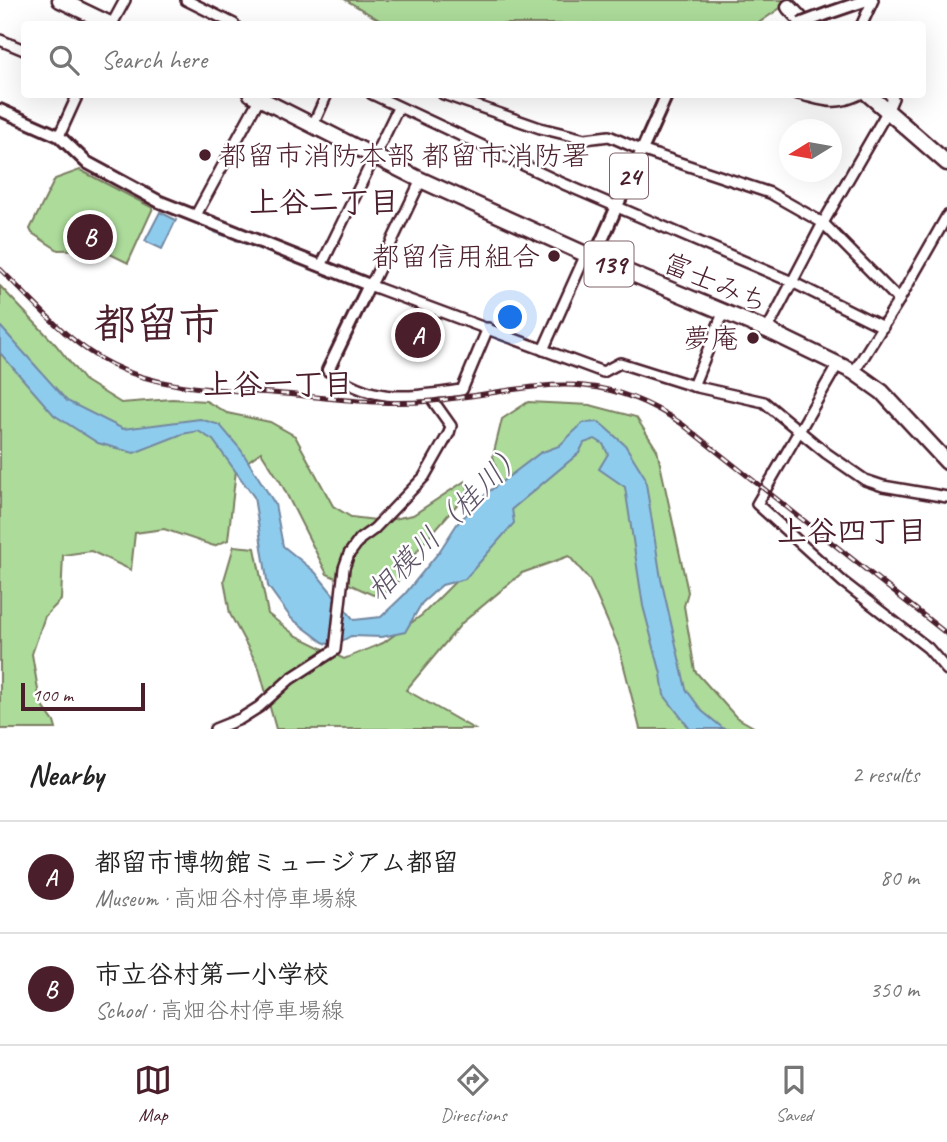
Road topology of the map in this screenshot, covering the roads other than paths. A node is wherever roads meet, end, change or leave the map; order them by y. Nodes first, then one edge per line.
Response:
1 (60, 0) edge
2 (125, 0) edge
3 (186, 0) edge
4 (867, 0) edge
5 (873, 0) edge
6 (789, 7) dead end
7 (105, 21) edge
8 (113, 21) edge
9 (228, 21) edge
10 (802, 21) edge
11 (808, 21) edge
12 (863, 21) edge
13 (0, 40) edge
14 (21, 49) edge
15 (76, 98) edge
16 (254, 98) edge
17 (257, 98) edge
18 (325, 98) edge
19 (379, 98) edge
20 (454, 98) edge
21 (665, 98) edge
22 (815, 98) edge
23 (852, 98) edge
24 (872, 98) edge
25 (893, 98) edge
26 (398, 108) junction
27 (0, 110) edge
28 (887, 111) junction
29 (313, 125) junction
30 (59, 136) junction
31 (641, 150) junction
32 (373, 157) junction
33 (947, 163) edge
34 (421, 180) junction
35 (616, 206) junction
36 (196, 215) junction
37 (947, 216) edge
38 (823, 223) junction
39 (590, 256) junction
40 (321, 266) junction
41 (792, 282) junction
42 (369, 285) junction
43 (900, 300) junction
44 (724, 312) junction
45 (883, 327) junction
46 (488, 328) junction
47 (767, 330) junction
48 (543, 350) junction
49 (838, 364) junction
50 (328, 370) joint
51 (854, 372) junction
52 (693, 386) junction
53 (429, 395) junction
54 (798, 431) junction
55 (947, 462) edge
56 (947, 497) edge
57 (947, 670) edge
58 (215, 729) edge

1 - 7 highway
2 - 8 street
3 - 9 street
4 - 11 main road, bridge
5 - 12 street
6 - 10 highway
13 - 14 street
15 - 30 street
16 - 36 street
17 - 29 highway, 富士みち / 139
18 - 29 street
19 - 26 street
20 - 31 street
21 - 31 main road, 24
22 - 23 street
24 - 28 highway
25 - 28 street
26 - 32 street
26 - 35 street
27 - 30 main road
28 - 33 highway
28 - 38 street
29 - 32 highway, 富士みち / 139
30 - 36 main road
31 - 35 main road, 24
31 - 38 street
32 - 34 highway, 富士みち / 139
32 - 40 street
34 - 39 highway, 富士みち / 139
34 - 42 street
35 - 39 main road, 24
35 - 41 street
36 - 40 main road
37 - 43 street
38 - 41 street
38 - 43 street
39 - 44 highway, 富士みち / 139
39 - 48 street
40 - 42 main road
41 - 45 street
41 - 47 street
42 - 46 street
42 - 50 main road
43 - 45 street
44 - 47 highway, 富士みち / 139
44 - 52 street
45 - 51 street
46 - 48 street
46 - 53 street
47 - 49 highway, 富士みち / 139
48 - 52 street
49 - 51 highway, 富士みち / 139
49 - 54 street
50 - 53 street
51 - 55 highway, 富士みち / 139
52 - 54 street
53 - 58 street
54 - 56 street
54 - 57 street

